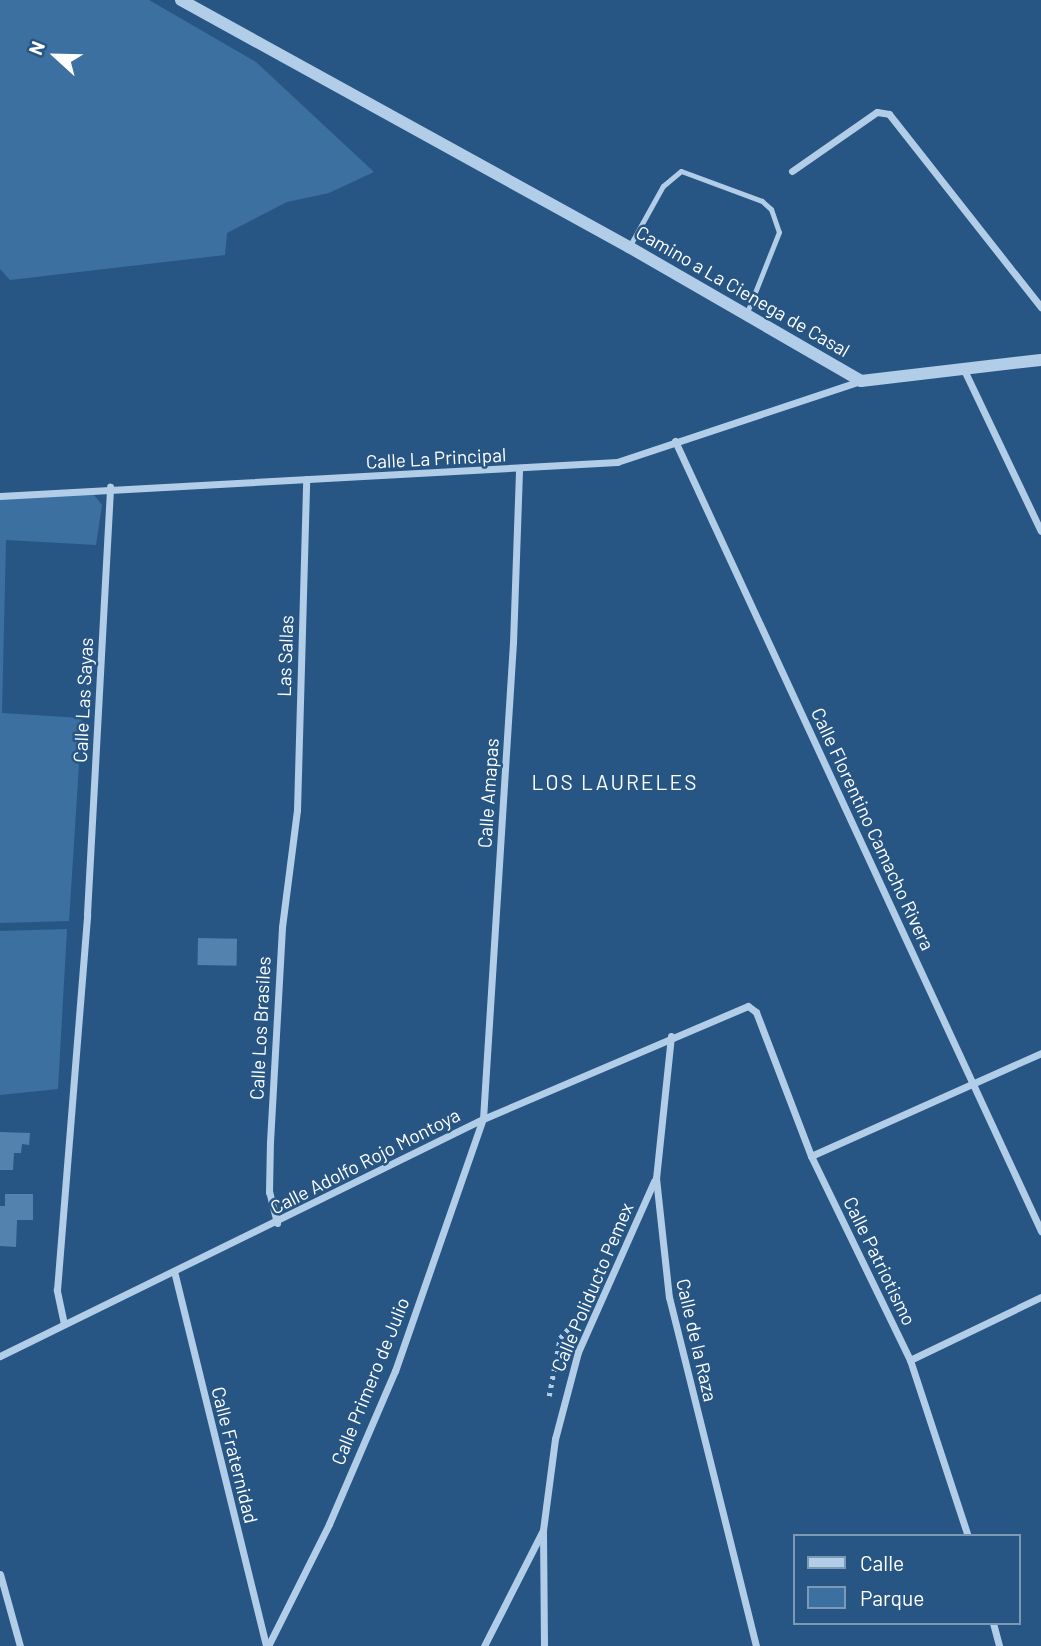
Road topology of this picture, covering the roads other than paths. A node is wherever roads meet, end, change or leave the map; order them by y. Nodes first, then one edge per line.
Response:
1 (181, 0) edge
2 (792, 171) dead end
3 (629, 247) junction
4 (1041, 307) edge
5 (746, 315) junction
6 (1041, 360) edge
7 (965, 372) junction
8 (860, 381) junction
9 (675, 441) junction
10 (519, 470) junction
11 (306, 479) junction
12 (110, 487) junction
13 (0, 496) edge
14 (1041, 531) edge
15 (295, 834) joint
16 (750, 1006) joint
17 (671, 1036) junction
18 (1041, 1053) edge
19 (973, 1083) junction
20 (483, 1119) junction
21 (811, 1156) junction
22 (656, 1178) junction
23 (277, 1223) junction
24 (1041, 1231) edge
25 (174, 1271) junction
26 (1041, 1297) edge
27 (64, 1324) junction
28 (0, 1356) edge
29 (910, 1360) junction
30 (543, 1530) junction
31 (967, 1534) edge
32 (0, 1574) edge
33 (994, 1625) edge
34 (20, 1646) edge
35 (267, 1646) edge
36 (484, 1646) edge
37 (544, 1646) edge
38 (756, 1646) edge
39 (999, 1646) edge

1 - 3 street, Camino a La Cienega de Casal
2 - 4 street
3 - 5 street, Camino a La Cienega de Casal
3 - 5 lane
5 - 8 street, Camino a La Cienega de Casal
6 - 7 street, Camino a La Cienega de Casal
7 - 8 street, Camino a La Cienega de Casal
7 - 14 street
8 - 9 street, Calle La Principal
9 - 10 street, Calle La Principal
9 - 19 street, Calle Florentino Camacho Rivera
10 - 11 street, Calle La Principal
10 - 20 street, Calle Amapas
11 - 12 street, Calle La Principal
11 - 15 street, Las Sallas
12 - 13 street, Calle La Principal
12 - 27 street, Calle Las Sayas
15 - 23 street, Calle Los Brasiles
16 - 17 street, Calle Adolfo Rojo Montoya
16 - 21 street, Calle Patriotismo
17 - 20 street, Calle Adolfo Rojo Montoya
17 - 22 street, Calle de la Raza
18 - 19 street
19 - 21 street
19 - 24 street, Calle Florentino Camacho Rivera
20 - 23 street, Calle Adolfo Rojo Montoya
20 - 35 street, Calle Primero de Julio
21 - 29 street, Calle Patriotismo
22 - 30 street, Calle Poliducto Pemex
22 - 38 street, Calle de la Raza
23 - 25 street, Calle Adolfo Rojo Montoya
25 - 27 street, Calle Adolfo Rojo Montoya
25 - 35 street, Calle Fraternidad
26 - 29 street
27 - 28 street, Calle Adolfo Rojo Montoya
29 - 31 street, Calle Patriotismo
30 - 36 street, Calle Poliducto Pemex
30 - 37 street
32 - 34 street
33 - 39 street

